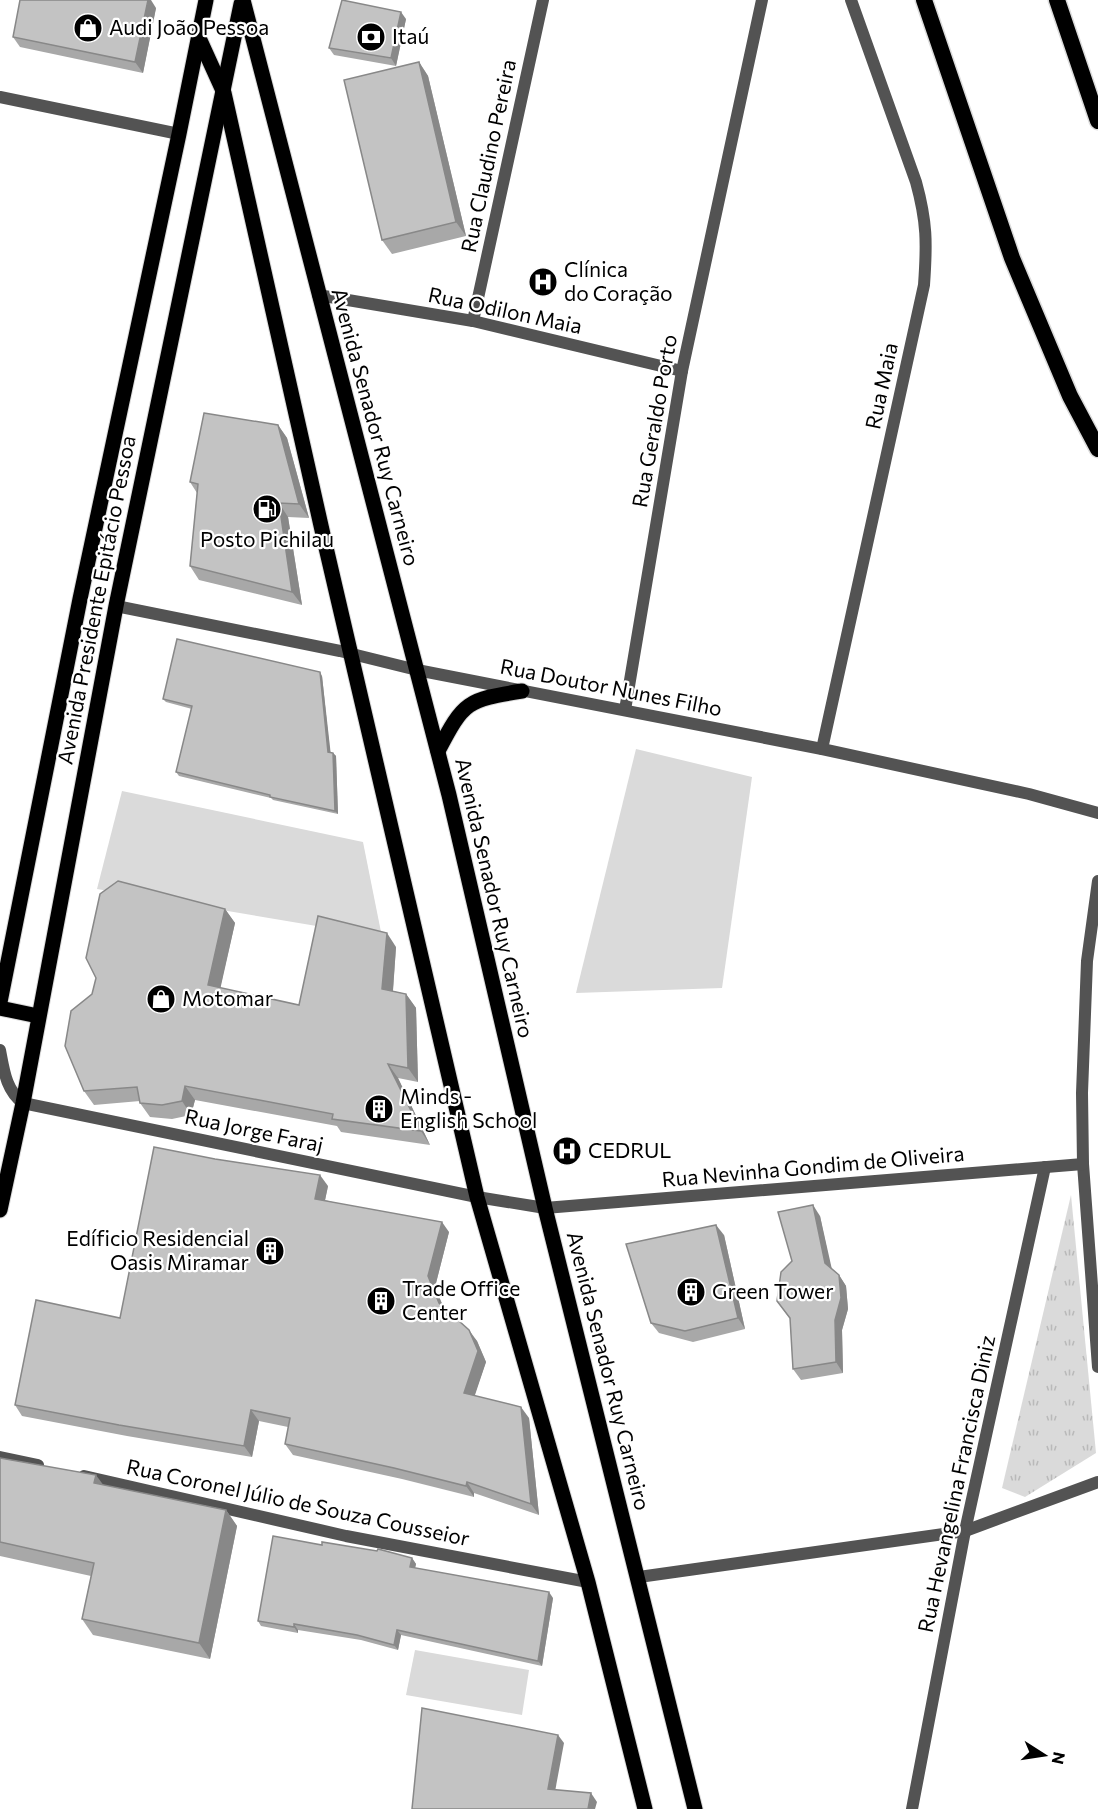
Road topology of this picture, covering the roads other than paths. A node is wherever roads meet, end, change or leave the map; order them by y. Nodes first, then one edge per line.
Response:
1 (206, 0) edge
2 (242, 0) edge
3 (543, 0) edge
4 (762, 0) edge
5 (851, 0) edge
6 (924, 0) edge
7 (1057, 0) edge
8 (199, 38) junction
9 (1092, 86) edge
10 (224, 93) junction
11 (0, 96) edge
12 (1098, 122) edge
13 (179, 134) junction
14 (318, 295) junction
15 (473, 321) junction
16 (682, 371) junction
17 (1098, 449) edge
18 (116, 606) junction
19 (352, 655) junction
20 (417, 670) junction
21 (522, 691) junction
22 (625, 710) junction
23 (822, 749) junction
24 (438, 751) junction
25 (1098, 813) edge
26 (1098, 881) edge
27 (1093, 961) edge
28 (0, 1002) edge
29 (0, 1008) edge
30 (38, 1016) junction
31 (0, 1050) edge
32 (23, 1103) junction
33 (1083, 1164) junction
34 (1045, 1167) junction
35 (477, 1197) junction
36 (545, 1208) junction
37 (0, 1210) edge
38 (1098, 1367) edge
39 (0, 1457) edge
40 (45, 1467) edge
41 (67, 1472) edge
42 (1098, 1482) edge
43 (965, 1531) junction
44 (639, 1577) junction
45 (588, 1582) junction
46 (645, 1809) edge
47 (695, 1809) edge
48 (912, 1809) edge

1 - 8 main road, Avenida Presidente Epitácio Pessoa
2 - 10 main road, Avenida Presidente Epitácio Pessoa
2 - 14 main road, Avenida Senador Ruy Carneiro
3 - 15 street, Rua Claudino Pereira
4 - 16 street, Rua Geraldo Porto
5 - 23 street, Rua Maia
6 - 17 highway
7 - 9 highway
8 - 10 main road
8 - 13 main road, Avenida Presidente Epitácio Pessoa
9 - 12 highway
10 - 18 main road, Avenida Presidente Epitácio Pessoa
10 - 19 main road
11 - 13 street
13 - 28 main road, Avenida Presidente Epitácio Pessoa
14 - 15 street, Rua Odilon Maia
14 - 20 main road, Avenida Senador Ruy Carneiro
15 - 16 street, Rua Odilon Maia
16 - 22 street, Rua Geraldo Porto
18 - 19 street, Rua Doutor Nunes Filho
18 - 30 main road, Avenida Presidente Epitácio Pessoa
19 - 20 street, Rua Doutor Nunes Filho
19 - 35 main road
20 - 21 street, Rua Doutor Nunes Filho
20 - 24 main road, Avenida Senador Ruy Carneiro
21 - 22 street, Rua Doutor Nunes Filho
21 - 24 main road
22 - 23 street, Rua Doutor Nunes Filho
23 - 25 street, Rua Doutor Nunes Filho
24 - 36 main road, Avenida Senador Ruy Carneiro
26 - 27 street
27 - 33 street
29 - 30 main road
30 - 32 main road, Avenida Presidente Epitácio Pessoa
31 - 32 street
32 - 35 street, Rua Jorge Faraj
32 - 37 main road, Avenida Presidente Epitácio Pessoa
33 - 34 street, Rua Nevinha Gondim de Oliveira
33 - 38 street
34 - 36 street, Rua Nevinha Gondim de Oliveira
34 - 43 street, Rua Hevangelina Francisca Diniz
35 - 36 street, Rua Jorge Faraj
35 - 45 main road
36 - 44 main road, Avenida Senador Ruy Carneiro
39 - 40 street
41 - 45 street, Rua Coronel Júlio de Souza Cousseior
42 - 43 street
43 - 44 street
43 - 48 street, Rua Hevangelina Francisca Diniz
44 - 47 main road, Avenida Senador Ruy Carneiro
45 - 46 main road

